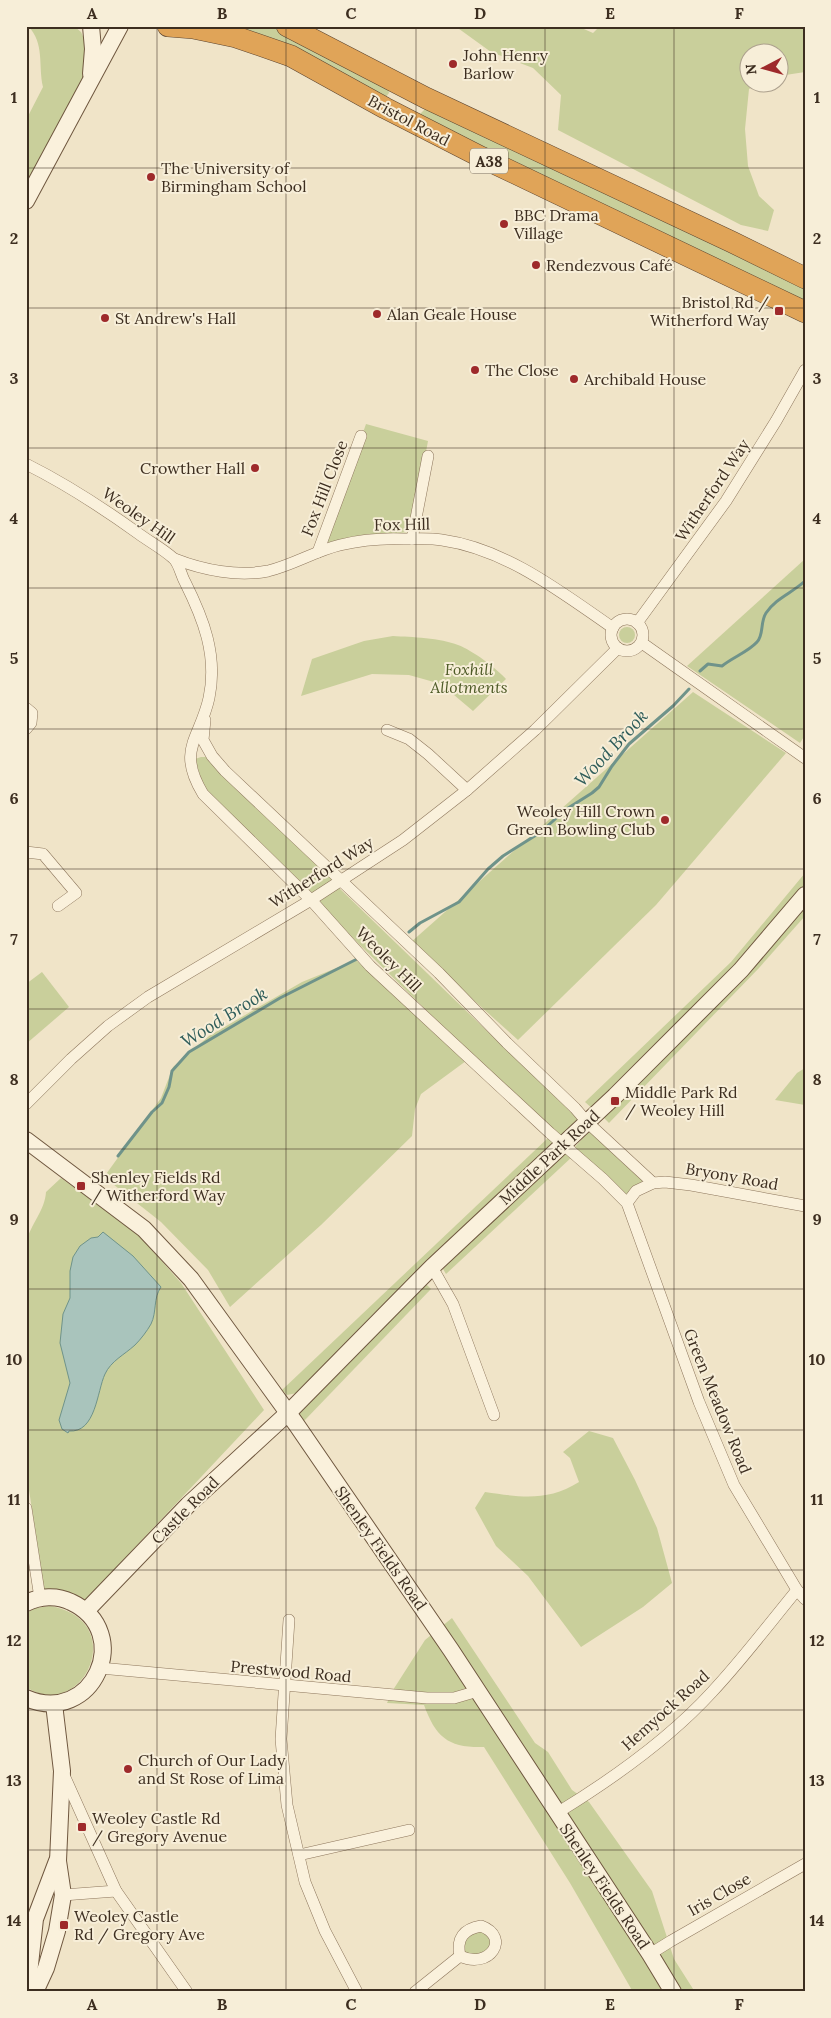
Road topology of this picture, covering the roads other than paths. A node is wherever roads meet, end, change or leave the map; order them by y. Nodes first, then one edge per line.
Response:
1 (91, 26) edge
2 (120, 26) edge
3 (168, 26) edge
4 (286, 26) edge
5 (91, 79) junction
6 (392, 81) junction
7 (426, 98) junction
8 (385, 108) junction
9 (410, 120) junction
10 (26, 201) edge
11 (805, 278) edge
12 (805, 312) edge
13 (805, 370) edge
14 (361, 436) dead end
15 (428, 456) dead end
16 (26, 464) edge
17 (412, 539) junction
18 (318, 552) junction
19 (175, 559) junction
20 (637, 623) junction
21 (613, 628) junction
22 (642, 643) junction
23 (618, 648) junction
24 (26, 708) edge
25 (206, 708) junction
26 (26, 730) edge
27 (387, 730) dead end
28 (805, 758) edge
29 (467, 790) junction
30 (26, 852) edge
31 (340, 879) junction
32 (805, 895) edge
33 (310, 900) junction
34 (58, 906) dead end
35 (26, 1104) edge
36 (587, 1122) junction
37 (30, 1141) edge
38 (563, 1145) junction
39 (653, 1183) junction
40 (626, 1203) junction
41 (805, 1206) edge
42 (432, 1268) junction
43 (288, 1413) junction
44 (494, 1415) dead end
45 (26, 1508) edge
46 (797, 1590) junction
47 (805, 1599) edge
48 (33, 1600) edge
49 (86, 1611) junction
50 (289, 1620) dead end
51 (100, 1668) junction
52 (284, 1686) junction
53 (478, 1690) junction
54 (26, 1698) edge
55 (54, 1704) junction
56 (62, 1772) junction
57 (556, 1812) junction
58 (410, 1830) dead end
59 (299, 1854) junction
60 (58, 1861) junction
61 (805, 1864) edge
62 (116, 1891) junction
63 (63, 1895) junction
64 (650, 1954) junction
65 (460, 1956) dead end
66 (27, 1992) edge
67 (35, 1992) edge
68 (187, 1992) edge
69 (357, 1992) edge
70 (415, 1992) edge
71 (673, 1992) edge

1 - 5 street
2 - 5 street
3 - 8 highway, Bristol Road / A38
4 - 6 highway, Bristol Road / A38
5 - 10 street
6 - 7 highway, Bristol Road / A38
6 - 8 highway
7 - 9 highway
7 - 11 highway, Bristol Road / A38
8 - 9 highway, Bristol Road / A38
9 - 12 highway, Bristol Road / A38
13 - 20 street, Witherford Way
14 - 18 street, Fox Hill Close
15 - 17 street
16 - 19 street, Weoley Hill
17 - 18 street, Fox Hill
17 - 21 street, Fox Hill
18 - 19 street, Fox Hill
19 - 25 street, Weoley Hill
20 - 21 street
20 - 22 street
21 - 23 street
22 - 23 street
22 - 28 street
23 - 29 street, Witherford Way
24 - 26 street
25 - 31 street, Weoley Hill
25 - 33 street, Weoley Hill
27 - 29 street
29 - 31 street, Witherford Way
30 - 34 street
31 - 33 street, Witherford Way
31 - 36 street, Weoley Hill
32 - 36 street, Middle Park Road
33 - 35 street, Witherford Way
33 - 38 street, Weoley Hill
36 - 38 street, Middle Park Road
36 - 39 street
37 - 43 street, Shenley Fields Road
38 - 40 street, Weoley Hill
38 - 42 street, Middle Park Road
39 - 40 street
39 - 41 street, Bryony Road
40 - 46 street, Green Meadow Road
42 - 43 street, Middle Park Road
42 - 44 street
43 - 49 street, Castle Road
43 - 53 street, Shenley Fields Road
45 - 48 street
46 - 47 street, Green Meadow Road
46 - 57 street, Hemyock Road
48 - 49 street
49 - 51 street
50 - 52 street
51 - 52 street, Prestwood Road
51 - 55 street
52 - 53 street, Prestwood Road
52 - 59 street
53 - 57 street, Shenley Fields Road
54 - 55 street
55 - 56 street
56 - 60 street
56 - 62 street
57 - 64 street, Shenley Fields Road
58 - 59 street
59 - 69 street
60 - 63 street
60 - 66 street
61 - 64 street, Iris Close
62 - 63 street
62 - 68 street
63 - 67 street
64 - 71 street, Shenley Fields Road
65 - 70 street

